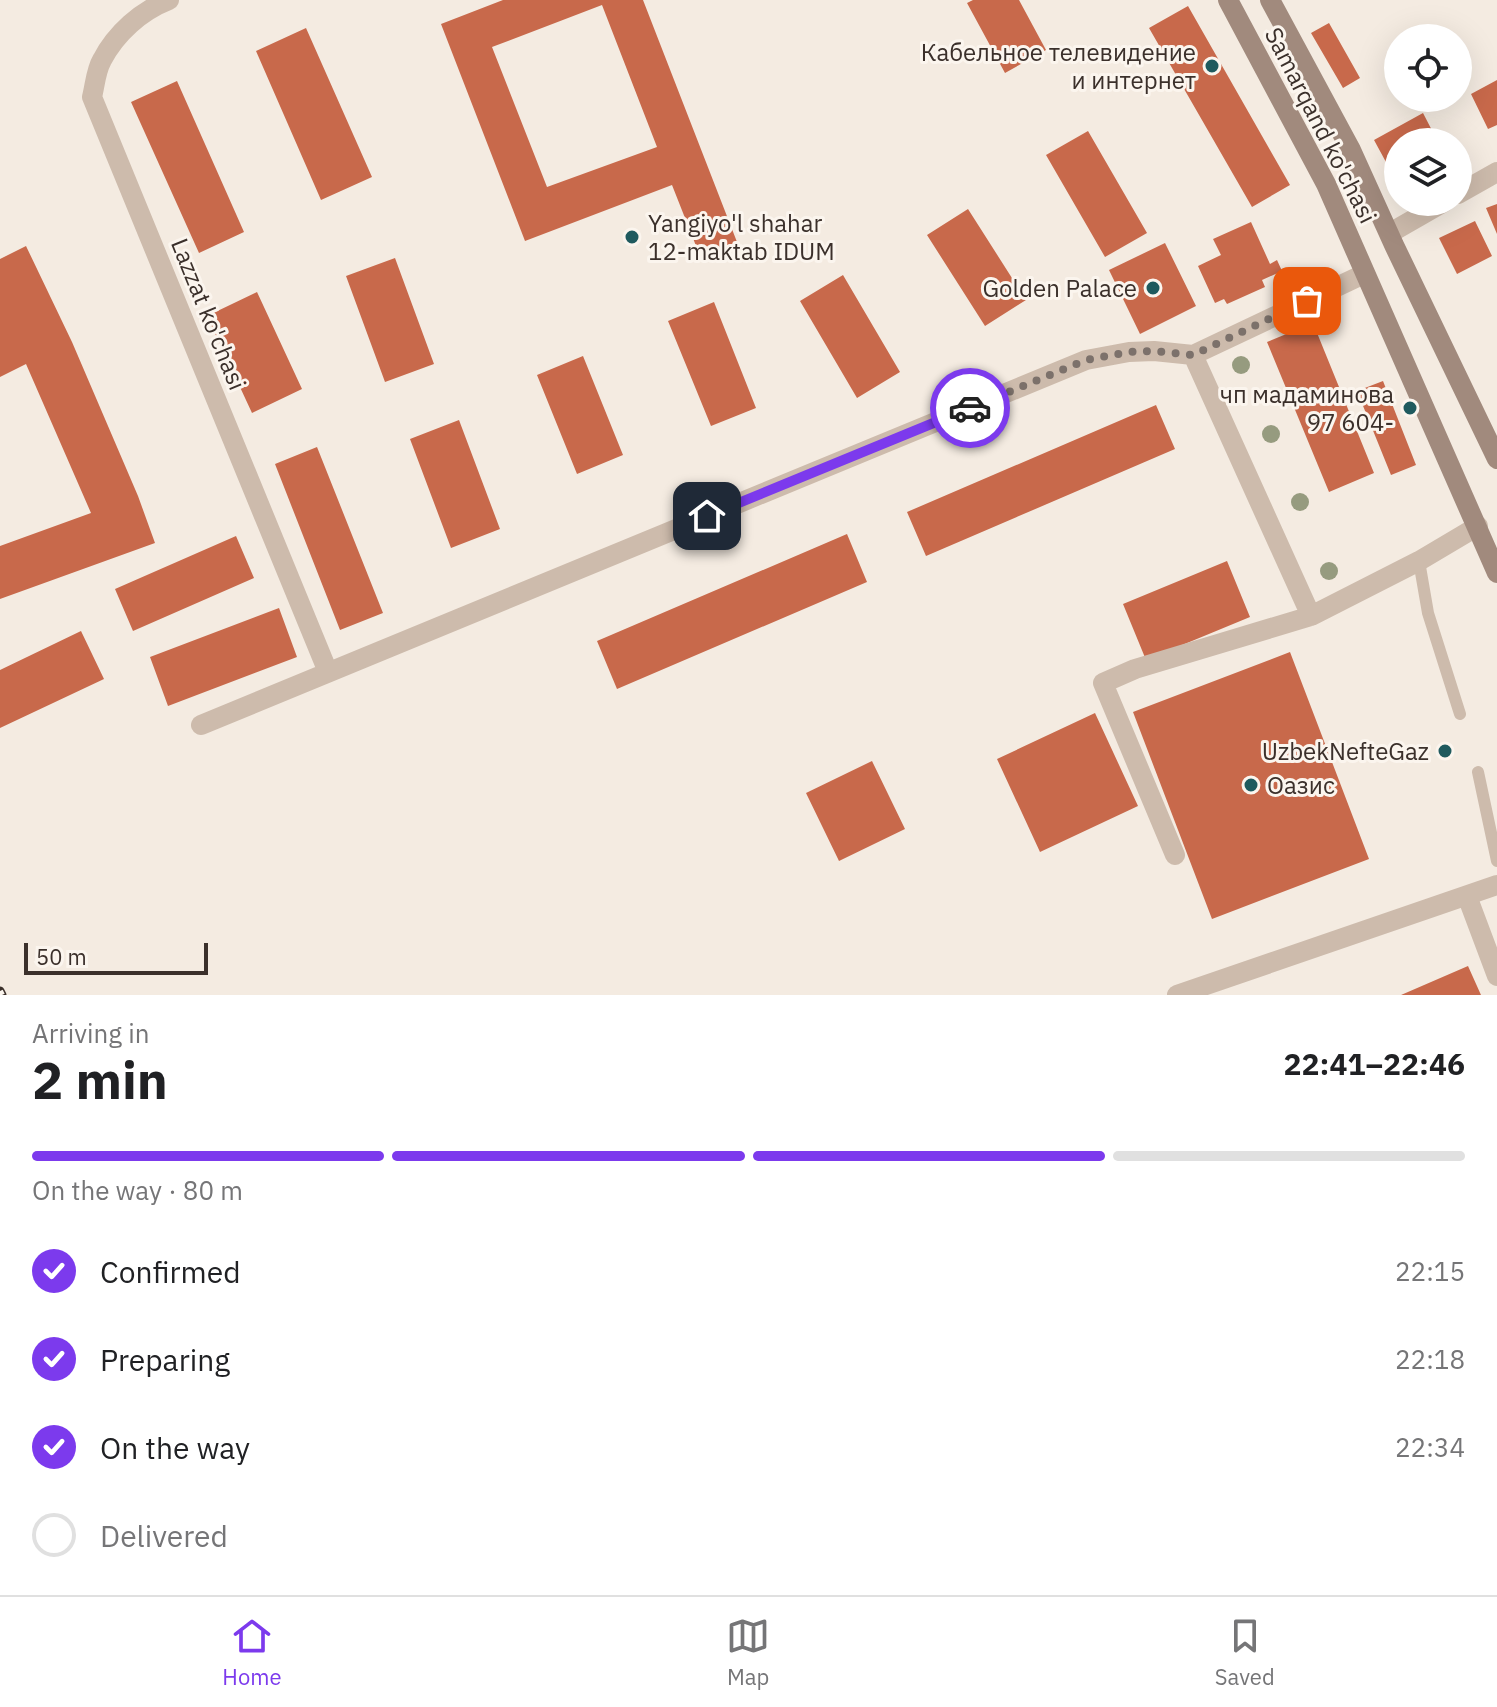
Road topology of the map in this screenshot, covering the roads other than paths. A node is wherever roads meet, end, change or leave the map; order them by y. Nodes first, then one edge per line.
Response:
1 (169, 0) edge
2 (1228, 0) edge
3 (1270, 0) edge
4 (1497, 172) edge
5 (1472, 186) edge
6 (1420, 216) edge
7 (1390, 233) junction
8 (1364, 274) junction
9 (1193, 355) junction
10 (1497, 459) edge
11 (1478, 526) junction
12 (1419, 561) junction
13 (1497, 573) edge
14 (1311, 616) junction
15 (328, 672) junction
16 (1460, 714) dead end
17 (201, 725) dead end
18 (1478, 772) dead end
19 (1175, 855) dead end
20 (1497, 861) edge
21 (1497, 885) edge
22 (1467, 896) junction
23 (1497, 976) edge
24 (1177, 995) edge

1 - 15 street, Lazzat ko'chasi
2 - 8 main road, Samarqand ko'chasi
3 - 7 main road
4 - 5 street
6 - 7 street
7 - 10 main road
8 - 9 street
8 - 11 main road, Samarqand ko'chasi
9 - 14 street
9 - 15 street
11 - 12 street
11 - 13 main road
12 - 14 street
12 - 16 lane
14 - 19 street
15 - 17 street
18 - 20 lane
21 - 22 street
22 - 23 street
22 - 24 street

